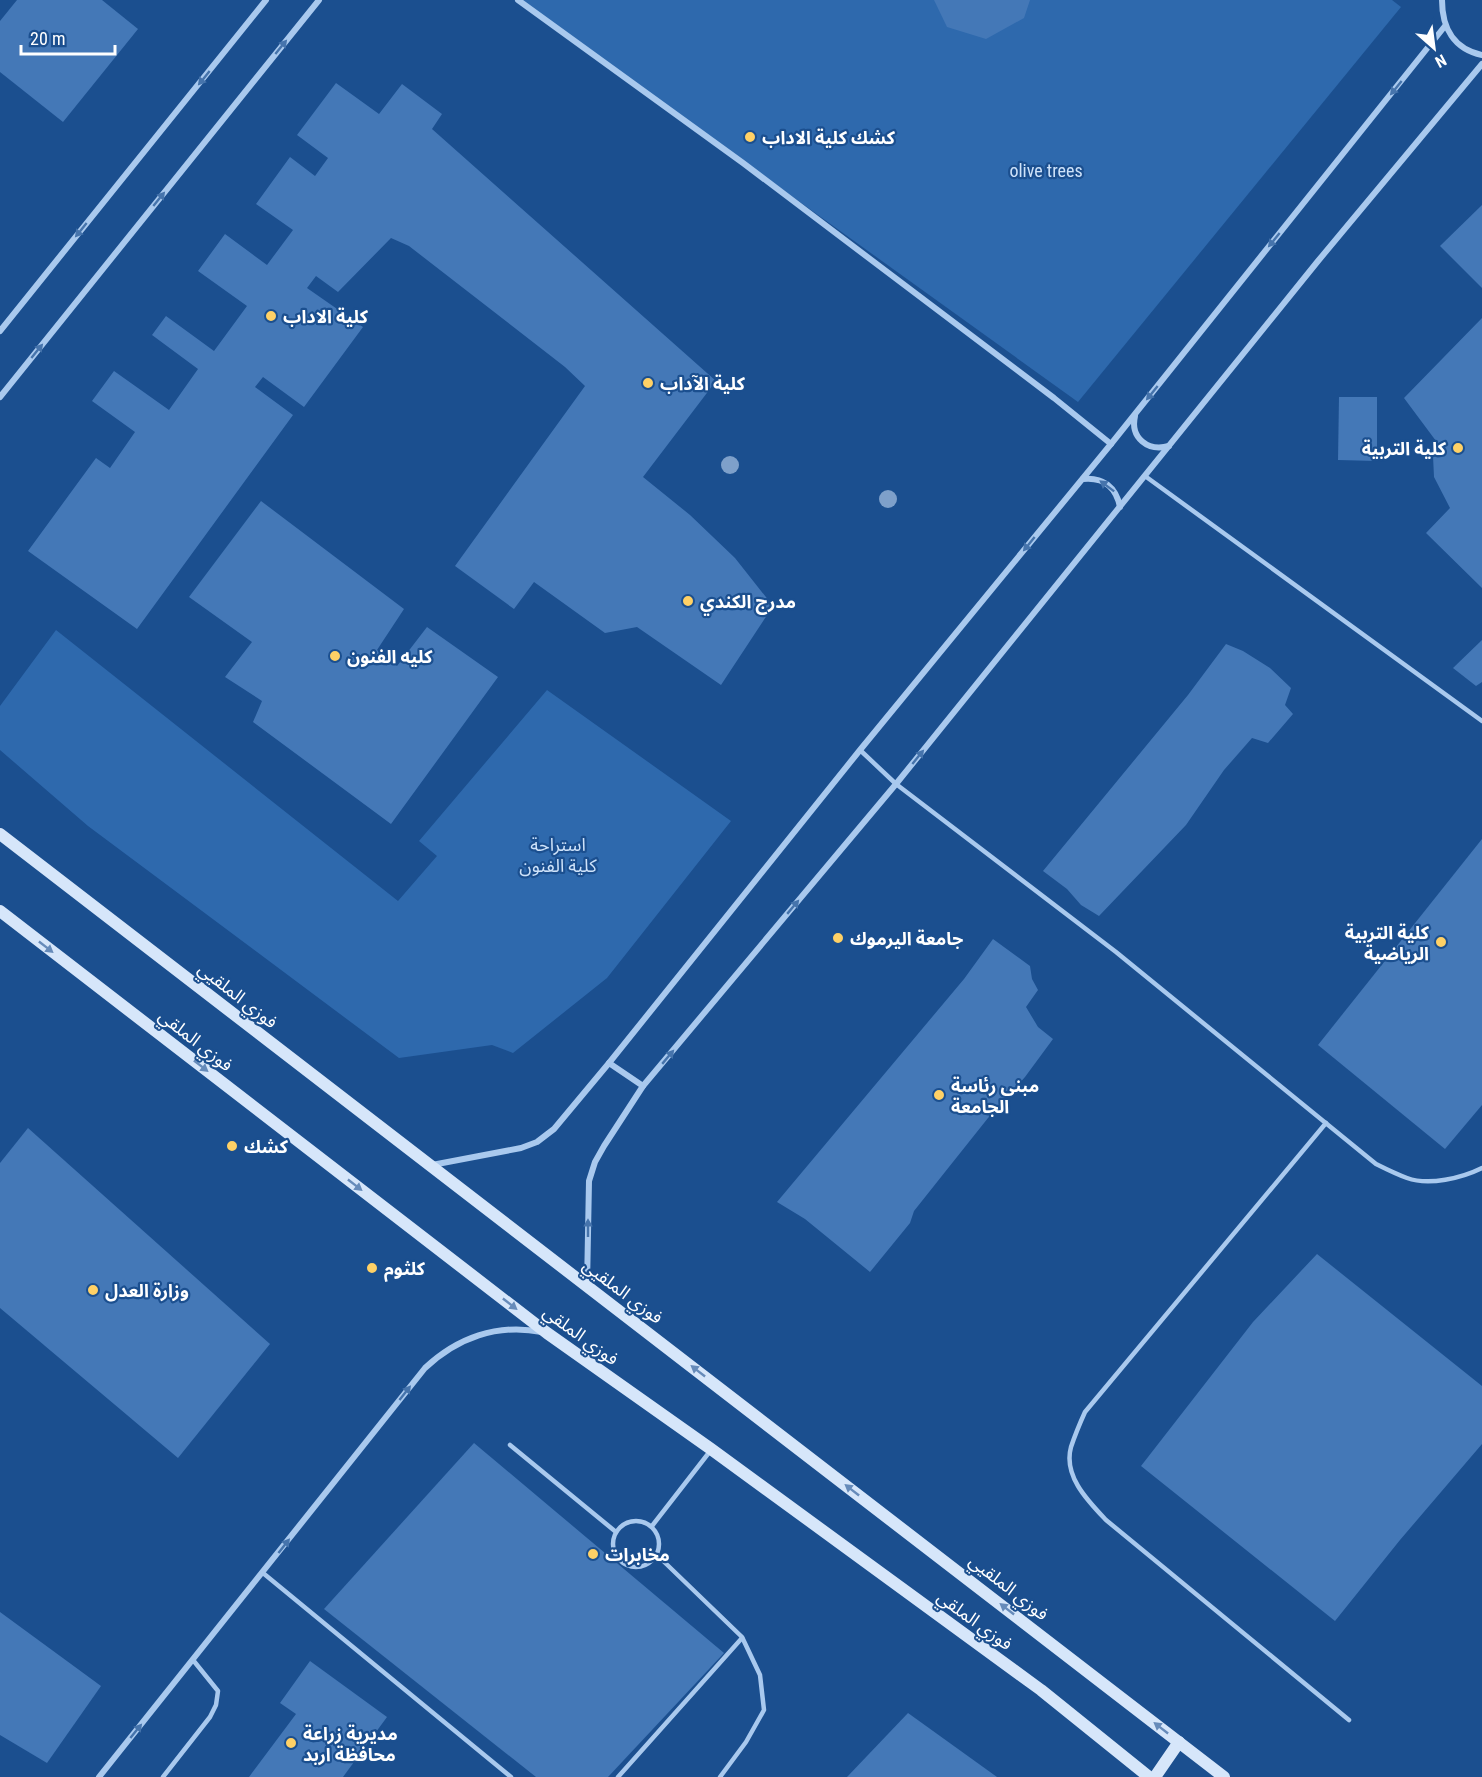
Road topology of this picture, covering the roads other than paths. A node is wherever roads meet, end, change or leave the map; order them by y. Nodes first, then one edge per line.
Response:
1 (267, 0) edge
2 (319, 0) edge
3 (518, 0) edge
4 (1442, 0) edge
5 (1445, 26) junction
6 (1482, 55) edge
7 (1482, 64) edge
8 (0, 332) edge
9 (0, 395) edge
10 (1135, 415) junction
11 (1111, 444) junction
12 (1170, 446) junction
13 (1145, 476) junction
14 (1083, 479) junction
15 (1120, 507) junction
16 (1482, 721) edge
17 (860, 750) junction
18 (896, 784) junction
19 (0, 834) edge
20 (0, 911) edge
21 (609, 1063) junction
22 (643, 1086) junction
23 (1326, 1123) junction
24 (429, 1166) junction
25 (1482, 1168) edge
26 (587, 1286) junction
27 (547, 1333) junction
28 (510, 1445) dead end
29 (711, 1449) junction
30 (652, 1526) junction
31 (616, 1532) junction
32 (657, 1555) junction
33 (263, 1573) junction
34 (742, 1638) junction
35 (193, 1660) junction
36 (1349, 1720) dead end
37 (1179, 1742) junction
38 (99, 1777) edge
39 (163, 1777) edge
40 (511, 1777) edge
41 (618, 1777) edge
42 (720, 1777) edge
43 (1149, 1777) edge
44 (1155, 1777) edge
45 (1224, 1777) edge

1 -> 8 street
9 -> 2 street
3 - 11 street
4 - 5 street
5 - 6 street
5 -> 10 street
7 - 12 street
10 - 11 street
10 - 12 street
11 - 14 street
12 - 13 street
13 - 15 street
13 - 16 lane
15 -> 14 street
14 -> 17 street
18 -> 15 street
17 - 18 lane
17 - 21 street
22 -> 18 street
18 - 23 lane
19 - 24 street, فوزي الملقيي
20 -> 27 street, فوزي الملقي
21 - 22 street
21 - 24 street
26 -> 22 street
23 - 25 lane
23 - 36 lane
24 - 26 street, فوزي الملقيي
37 -> 26 street, فوزي الملقيي
27 - 29 street, فوزي الملقي
33 -> 27 street
28 - 31 lane
29 - 30 lane
29 - 43 street, فوزي الملقي
30 - 31 lane
30 - 32 lane
31 - 32 lane
32 - 34 lane
33 - 35 street
33 - 40 lane
34 - 41 lane
34 - 42 lane
38 -> 35 street
35 - 39 lane
37 - 44 street
37 - 45 street, فوزي الملقيي

